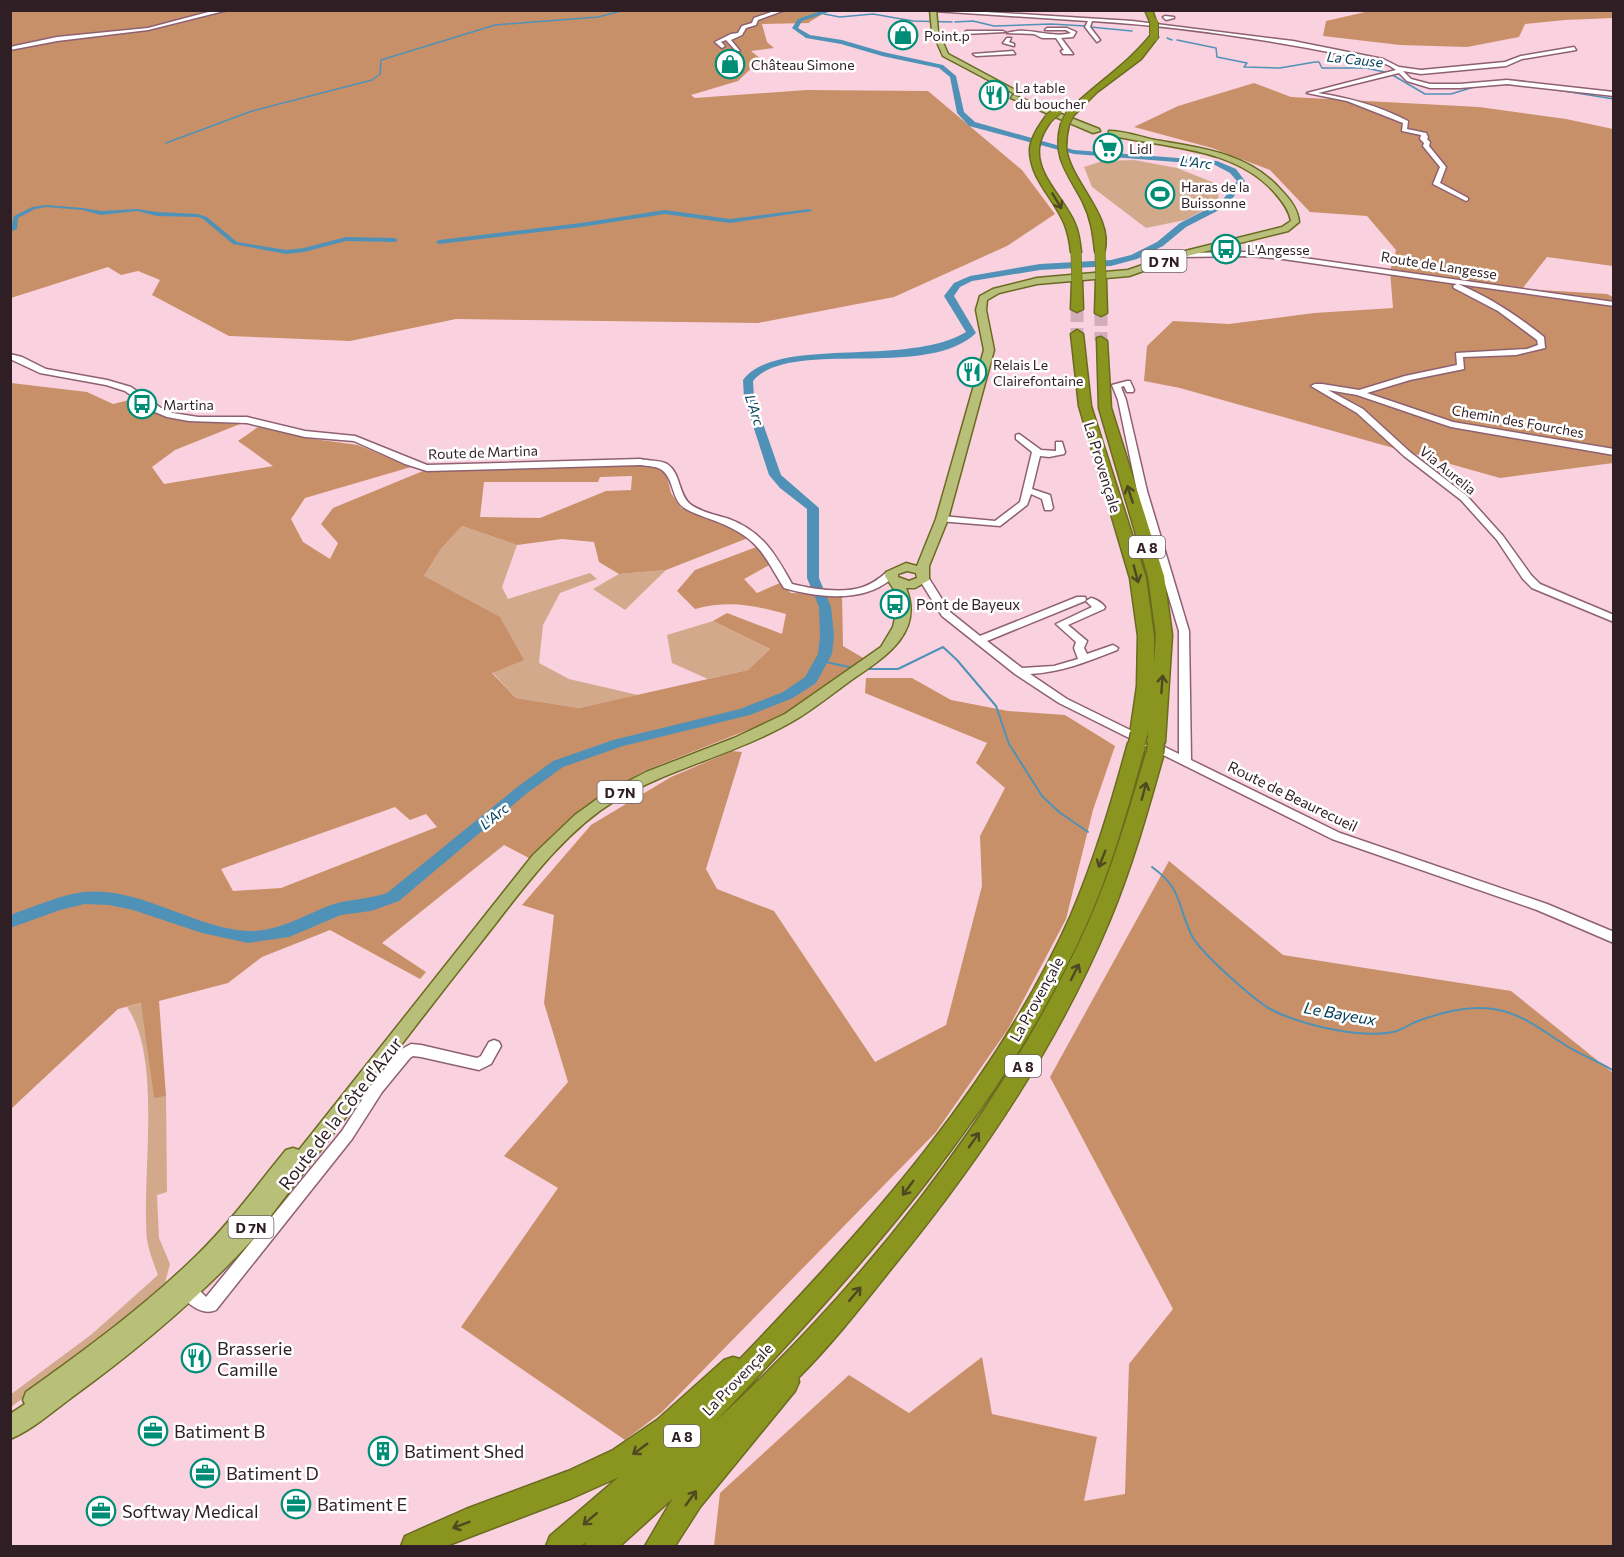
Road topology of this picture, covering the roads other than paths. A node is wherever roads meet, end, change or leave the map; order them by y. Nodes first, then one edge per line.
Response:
1 (226, 10) edge
2 (783, 10) edge
3 (1139, 10) edge
4 (1148, 10) edge
5 (956, 11) edge
6 (1008, 14) junction
7 (936, 15) edge
8 (1053, 17) junction
9 (1044, 18) dead end
10 (1169, 18) edge
11 (1091, 19) junction
12 (1150, 22) junction
13 (1035, 32) junction
14 (1086, 32) junction
15 (966, 33) dead end
16 (1007, 33) junction
17 (1074, 33) junction
18 (740, 34) junction
19 (1058, 36) junction
20 (1150, 36) junction
21 (1097, 40) dead end
22 (722, 46) dead end
23 (10, 49) edge
24 (1574, 49) dead end
25 (738, 50) dead end
26 (1067, 51) dead end
27 (976, 54) dead end
28 (1399, 70) junction
29 (1421, 72) junction
30 (1424, 84) junction
31 (1614, 94) edge
32 (1466, 199) dead end
33 (1180, 255) junction
34 (1443, 279) junction
35 (1614, 304) edge
36 (1077, 309) tunnel mouth
37 (1101, 313) tunnel mouth
38 (1077, 334) tunnel mouth
39 (1101, 341) tunnel mouth
40 (10, 356) edge
41 (1315, 386) joint
42 (1130, 390) dead end
43 (1359, 393) junction
44 (1019, 437) dead end
45 (1059, 444) dead end
46 (1036, 451) junction
47 (1614, 452) edge
48 (1027, 490) junction
49 (1048, 508) dead end
50 (942, 519) junction
51 (933, 543) junction
52 (906, 567) junction
53 (891, 580) junction
54 (922, 582) junction
55 (903, 605) junction
56 (1614, 619) edge
57 (979, 640) junction
58 (1113, 648) dead end
59 (1084, 659) junction
60 (1019, 672) junction
61 (1147, 743) junction
62 (1185, 761) junction
63 (1614, 938) edge
64 (494, 1046) dead end
65 (200, 1295) junction
66 (798, 1318) junction
67 (818, 1338) junction
68 (10, 1416) edge
69 (10, 1428) edge
70 (415, 1546) edge
71 (560, 1546) edge
72 (598, 1546) edge
73 (659, 1546) edge

1 - 23 street
2 - 18 street
3 - 12 highway
4 - 12 highway
5 - 6 street
5 - 7 street
6 - 8 street
6 - 16 street
7 - 33 main road, Route de la Côte d'Azur / D 7N
8 - 9 street
8 - 11 street
10 - 11 street
10 - 28 street
11 - 14 street
12 - 20 highway, bridge
13 - 16 street
13 - 17 street
13 - 19 street
14 - 17 street
14 - 21 street
15 - 16 street
16 - 27 street
17 - 19 street
18 - 22 street
18 - 25 street
19 - 26 street
20 -> 36 highway, bridge
20 - 37 highway, bridge
24 - 29 street
28 - 29 street
28 - 30 street
28 - 32 street
29 - 30 street
30 - 31 street
33 - 34 street, Route de Langesse
33 - 50 main road, Route de la Côte d'Azur / D 7N
34 - 35 street, Route de Langesse
34 - 43 street
38 -> 61 highway, La Provençale / A 8
61 -> 39 highway, La Provençale / A 8
40 - 53 street, Route de Martina
41 - 43 street, Chemin des Fourches
41 - 56 street, Via Aurelia
42 - 62 street
43 - 47 street, Chemin des Fourches
44 - 46 street
45 - 46 street
46 - 48 street
48 - 49 street
48 - 50 street
50 - 51 main road, Route de la Côte d'Azur / D 7N
51 - 52 main road, Route de la Côte d'Azur / D 7N
51 - 54 main road, Route de la Côte d'Azur / D 7N
52 - 53 main road, Route de la Côte d'Azur
52 - 54 main road
53 - 54 main road
53 - 55 main road, Route de la Côte d'Azur / D 7N
54 - 55 main road, Route de la Côte d'Azur / D 7N
54 - 57 street, Route de Beaurecueil
55 - 65 main road, Route de la Côte d'Azur / D 7N
57 - 59 street
57 - 60 street, Route de Beaurecueil
58 - 59 street
59 - 60 street
60 - 62 street, Route de Beaurecueil
61 -> 66 highway, La Provençale / A 8
67 -> 61 highway, La Provençale / A 8
62 - 63 street, Route de Beaurecueil
64 - 65 street
65 - 68 main road, Route de la Côte d'Azur / D 7N
65 - 69 main road, Route de la Côte d'Azur / D 7N
66 -> 70 highway
66 -> 71 highway, La Provençale / A 8
67 - 72 highway, La Provençale / A 8
73 -> 67 highway

